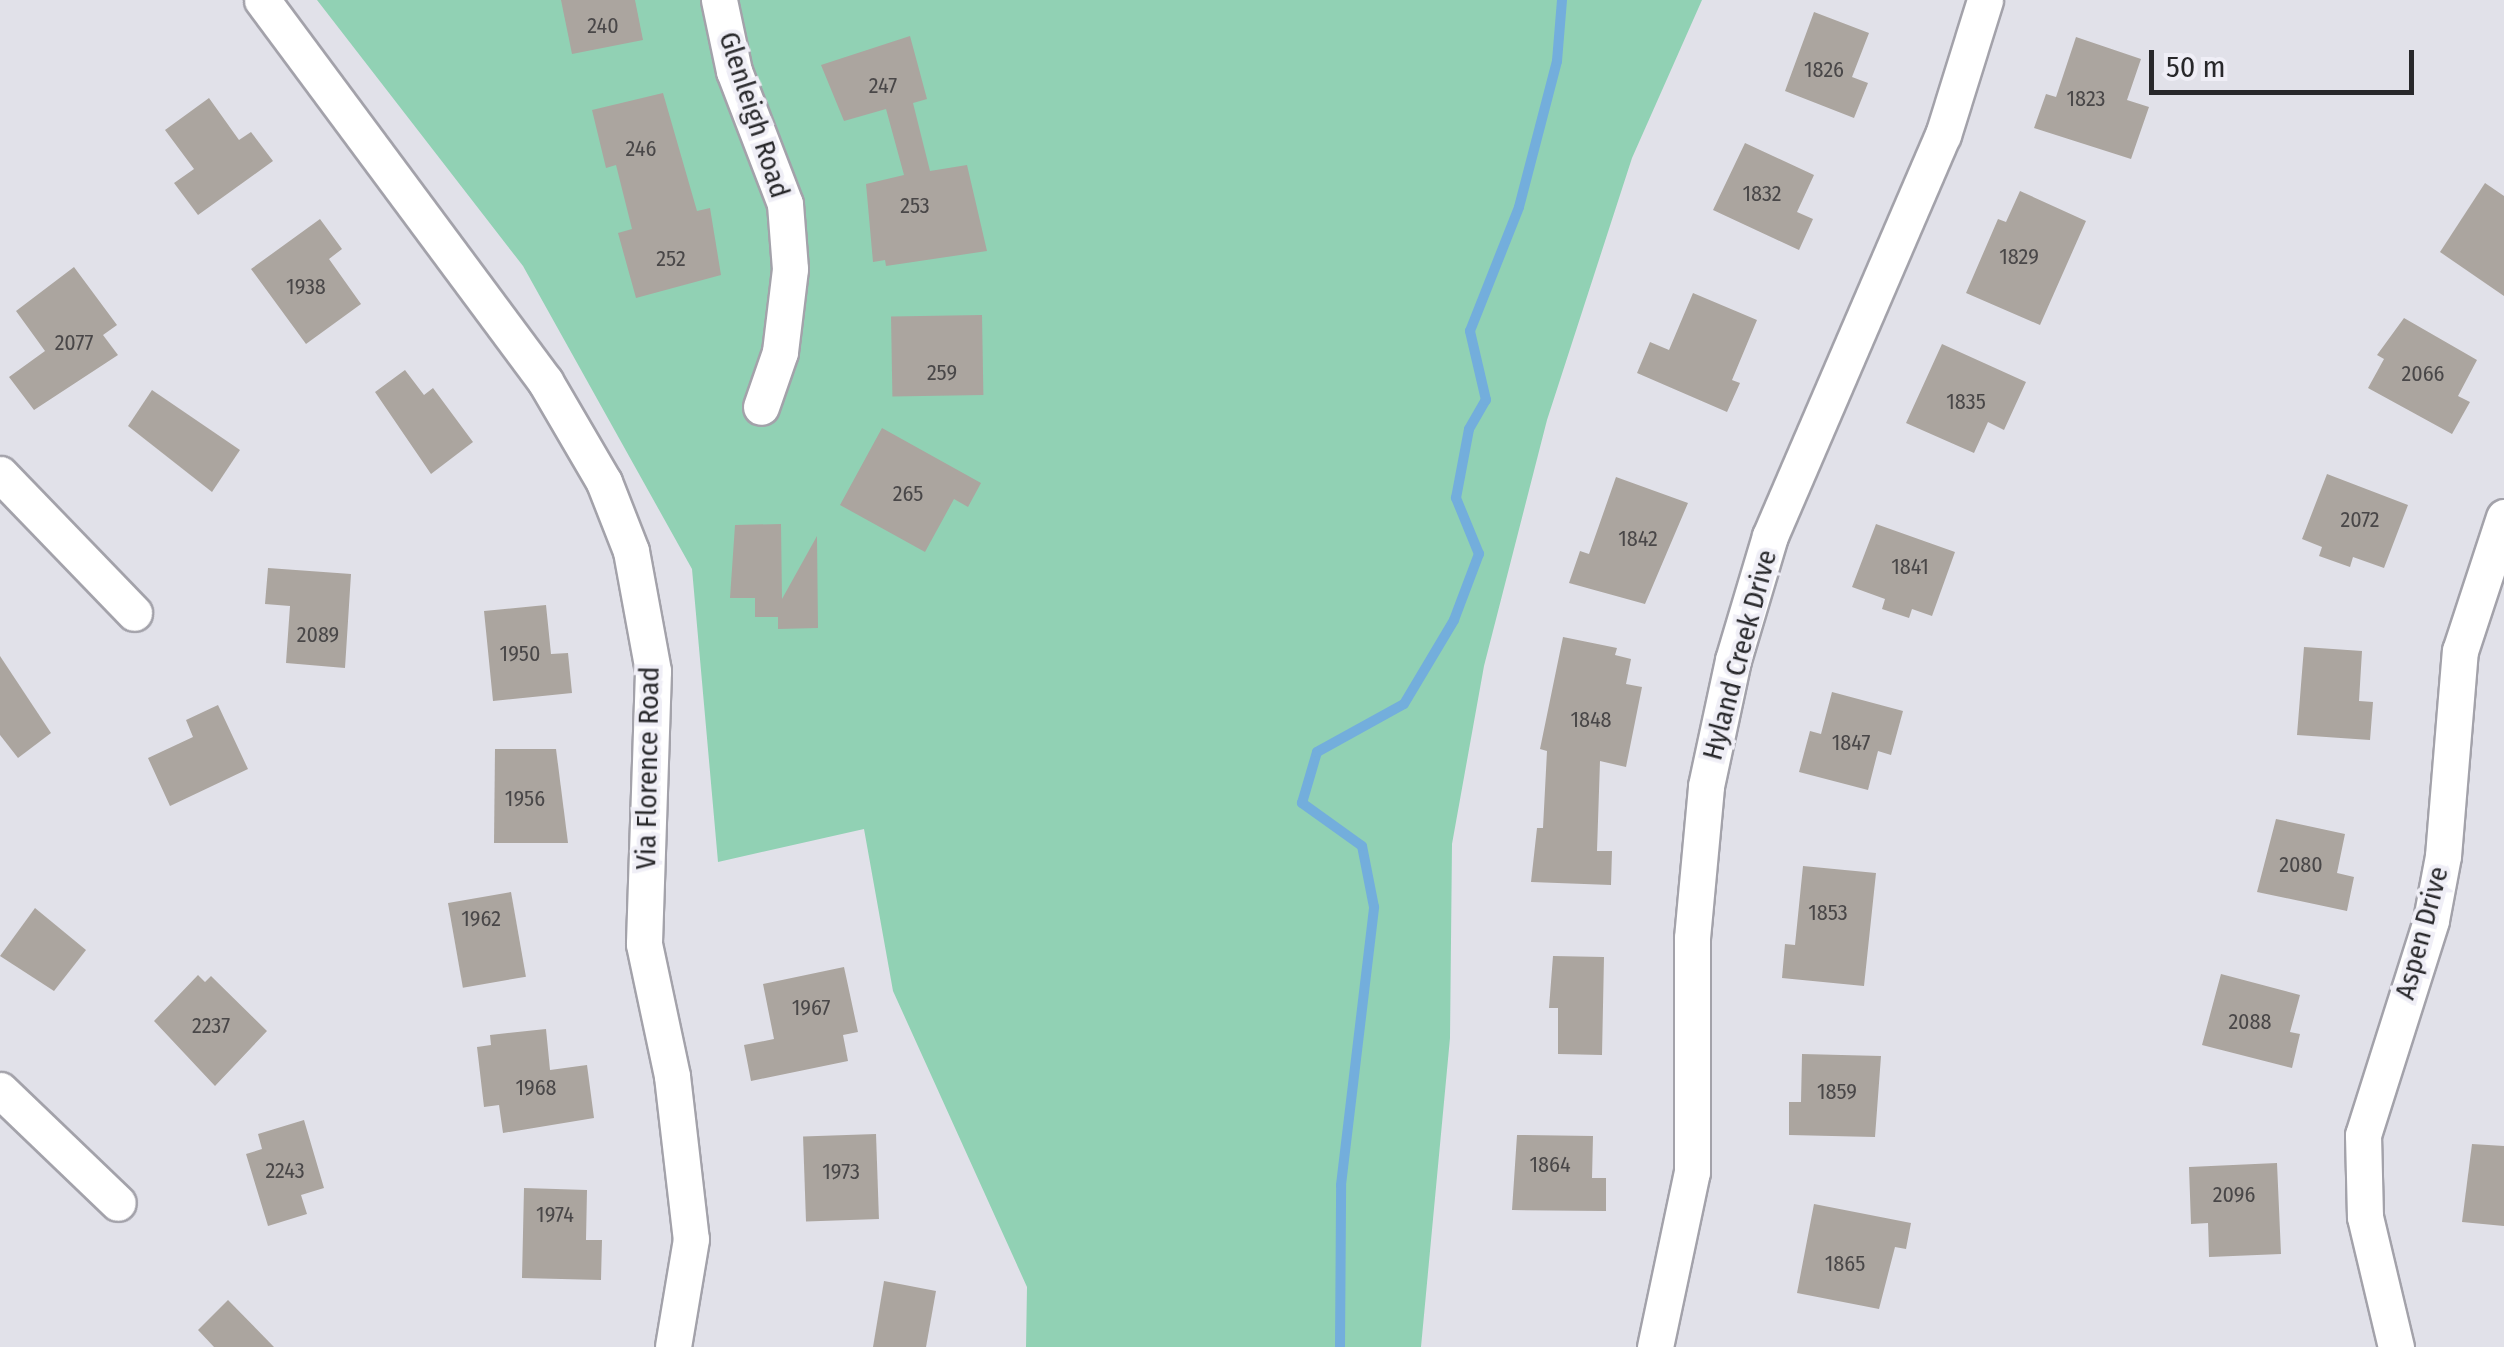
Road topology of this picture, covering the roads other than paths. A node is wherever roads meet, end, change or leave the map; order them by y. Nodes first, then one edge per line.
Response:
1 (262, 0) edge
2 (719, 0) edge
3 (1986, 0) edge
4 (761, 407) dead end
5 (0, 474) edge
6 (2504, 518) edge
7 (134, 613) dead end
8 (0, 1090) edge
9 (118, 1202) dead end
10 (673, 1347) edge
11 (1654, 1347) edge
12 (2396, 1347) edge

1 - 10 street, Via Florence Road
2 - 4 street, Glenleigh Road
3 - 11 street, Hyland Creek Drive
5 - 7 street
6 - 12 street, Aspen Drive
8 - 9 street

